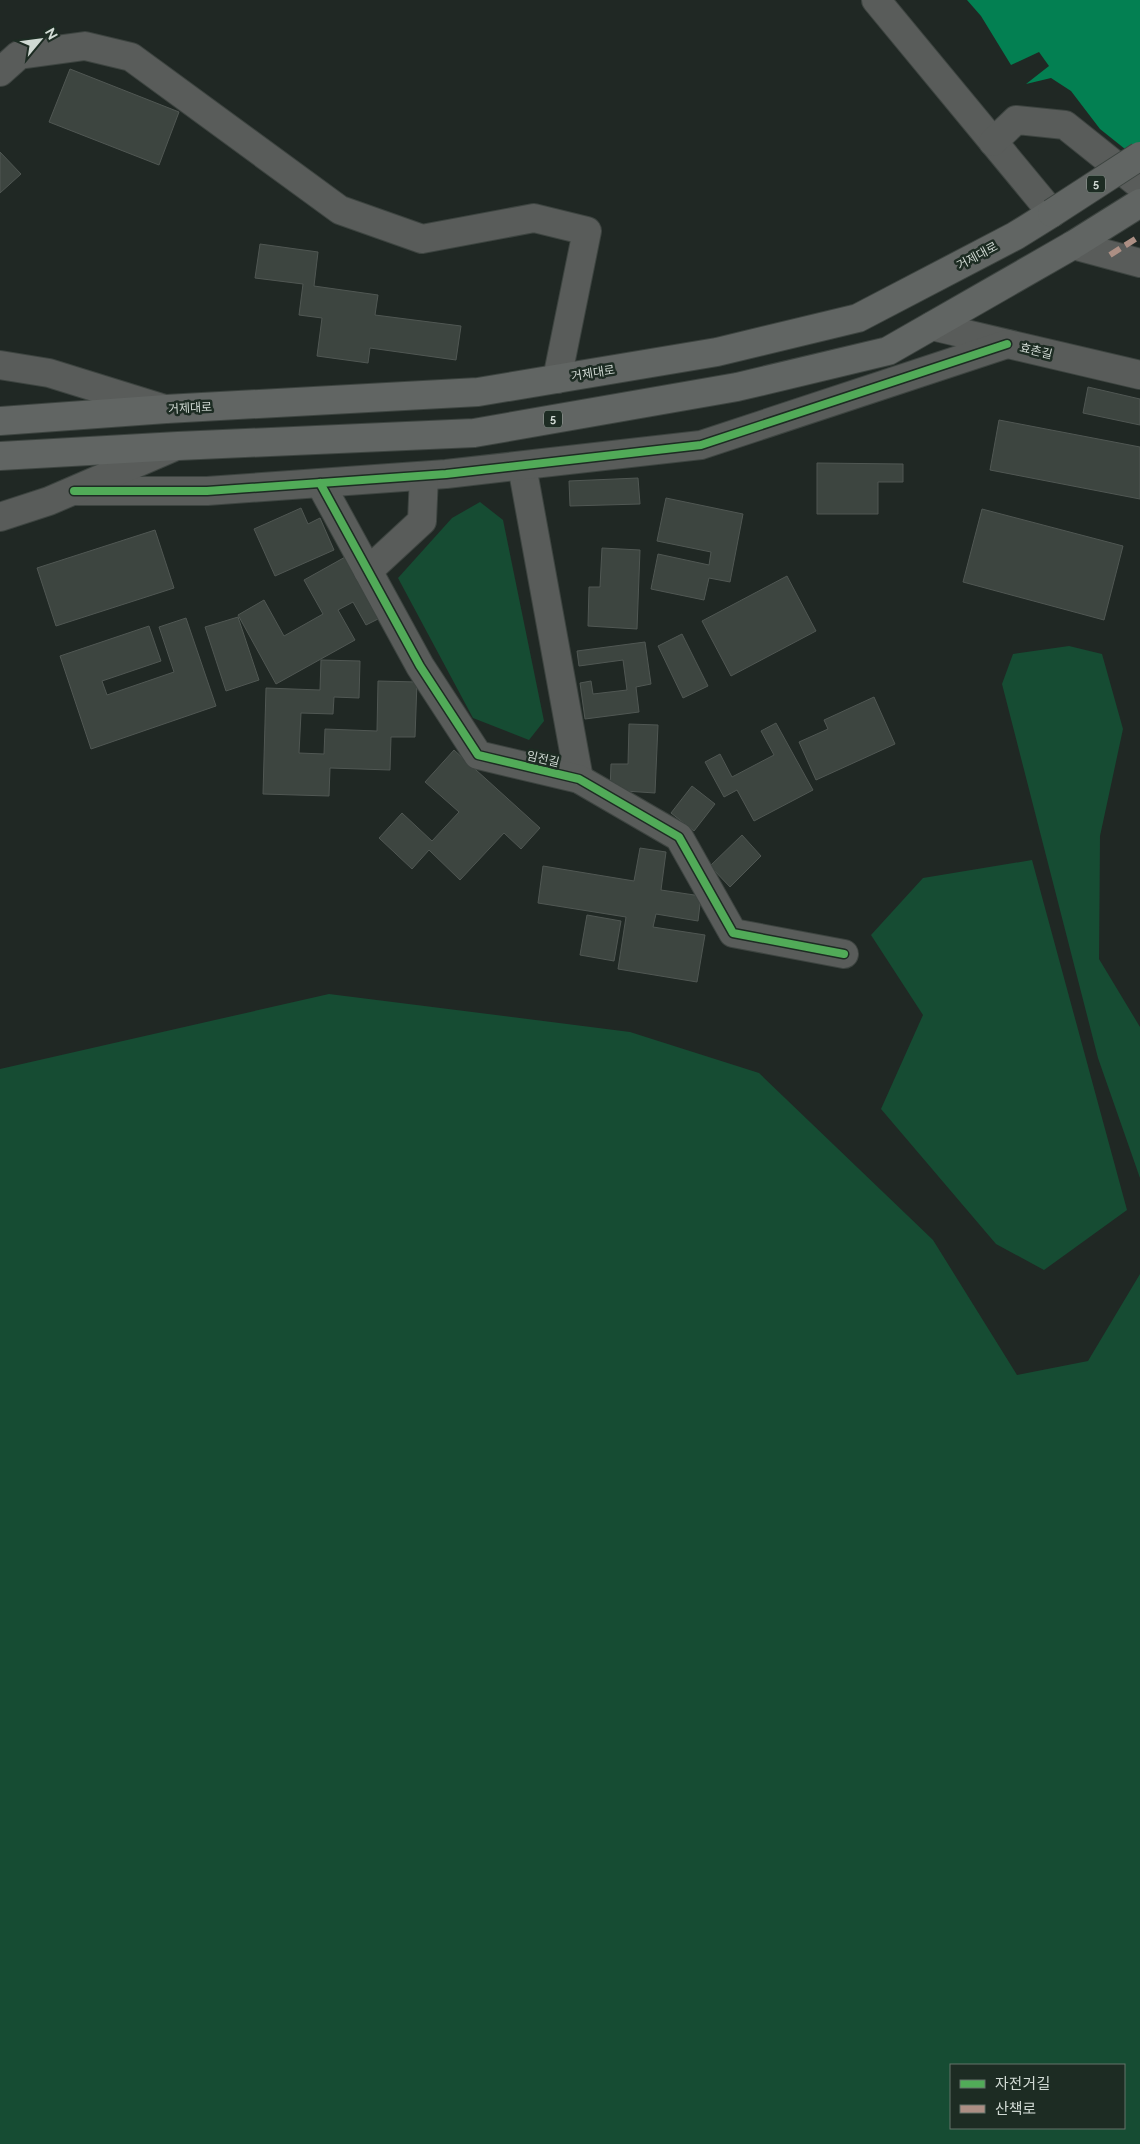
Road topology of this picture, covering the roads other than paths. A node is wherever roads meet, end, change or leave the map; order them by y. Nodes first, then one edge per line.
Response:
1 (876, 0) edge
2 (0, 72) edge
3 (993, 142) junction
4 (1140, 156) edge
5 (1140, 185) edge
6 (1140, 203) edge
7 (1052, 213) junction
8 (1073, 245) junction
9 (1140, 263) edge
10 (932, 326) junction
11 (1007, 344) junction
12 (0, 365) edge
13 (1140, 375) edge
14 (557, 379) junction
15 (166, 409) junction
16 (0, 421) edge
17 (178, 446) junction
18 (0, 456) edge
19 (522, 466) junction
20 (424, 476) junction
21 (320, 483) junction
22 (74, 491) junction
23 (0, 517) edge
24 (368, 571) junction
25 (579, 779) junction
26 (844, 954) dead end

1 - 3 street
2 - 14 street
3 - 5 street
3 - 7 street
4 - 7 main road, 거제대로 / 5, bridge
6 - 8 main road, 5
7 - 14 main road, 거제대로 / 5
8 - 9 street
8 - 10 main road, 5
10 - 11 street, 효촌길
10 - 17 main road, 5
11 - 13 street, 효촌길
11 - 19 street
12 - 15 street
14 - 15 main road, 거제대로 / 5
15 - 16 main road, 거제대로 / 5
17 - 18 main road, 5
17 - 22 street
19 - 20 street
19 - 25 street
20 - 21 street
20 - 24 street
21 - 22 street
21 - 24 street, 임전길
22 - 23 street
24 - 25 street, 임전길
25 - 26 street, 임전길

